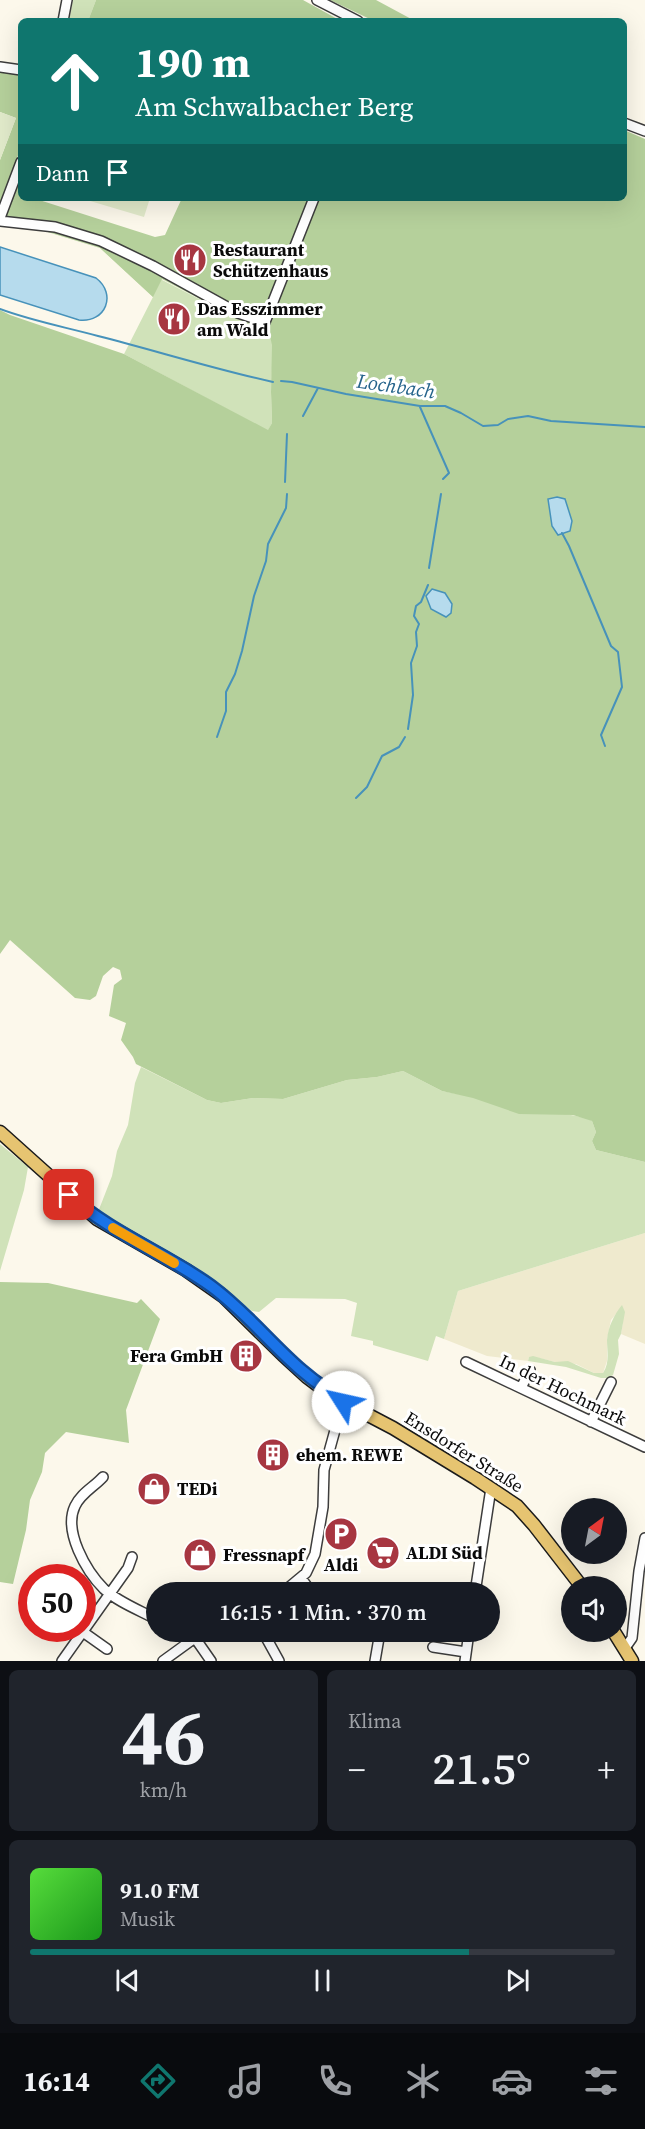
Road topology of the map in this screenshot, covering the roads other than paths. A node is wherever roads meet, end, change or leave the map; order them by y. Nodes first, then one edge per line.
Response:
1 (67, 0) edge
2 (316, 0) edge
3 (64, 18) edge
4 (352, 18) edge
5 (0, 67) edge
6 (18, 70) edge
7 (627, 124) edge
8 (645, 130) edge
9 (18, 170) edge
10 (313, 201) edge
11 (0, 219) edge
12 (0, 1132) edge
13 (466, 1362) dead end
14 (530, 1370) dead end
15 (611, 1382) dead end
16 (521, 1388) junction
17 (348, 1409) junction
18 (591, 1422) junction
19 (645, 1448) edge
20 (103, 1477) dead end
21 (491, 1488) junction
22 (645, 1538) edge
23 (132, 1557) dead end
24 (573, 1576) edge
25 (301, 1578) junction
26 (296, 1582) edge
27 (304, 1582) edge
28 (477, 1582) edge
29 (110, 1593) junction
30 (96, 1613) edge
31 (146, 1613) edge
32 (96, 1641) edge
33 (76, 1642) edge
34 (189, 1642) edge
35 (199, 1642) edge
36 (268, 1642) edge
37 (378, 1642) edge
38 (621, 1642) edge
39 (433, 1647) dead end
40 (625, 1648) junction
41 (107, 1649) dead end
42 (466, 1656) edge
43 (62, 1661) edge
44 (163, 1661) edge
45 (211, 1661) edge
46 (279, 1661) edge
47 (375, 1661) edge
48 (632, 1661) edge

1 - 3 street
2 - 4 street
5 - 6 street
7 - 8 street
9 - 11 street
10 - 11 street
12 - 17 main road, Ensdorfer Straße
13 - 16 street, In der Hochmark
14 - 16 street
15 - 18 street
16 - 18 street, In der Hochmark
17 - 21 main road, Ensdorfer Straße
17 - 25 street
18 - 19 street, In der Hochmark
20 - 29 street
21 - 24 main road, Ensdorfer Straße
21 - 28 street
22 - 40 street
23 - 29 street
25 - 26 street
25 - 27 street
29 - 30 street
29 - 31 street
32 - 41 street
33 - 43 street
34 - 44 street
35 - 45 street
36 - 46 street
37 - 47 street
38 - 40 main road
39 - 42 street
40 - 48 main road

